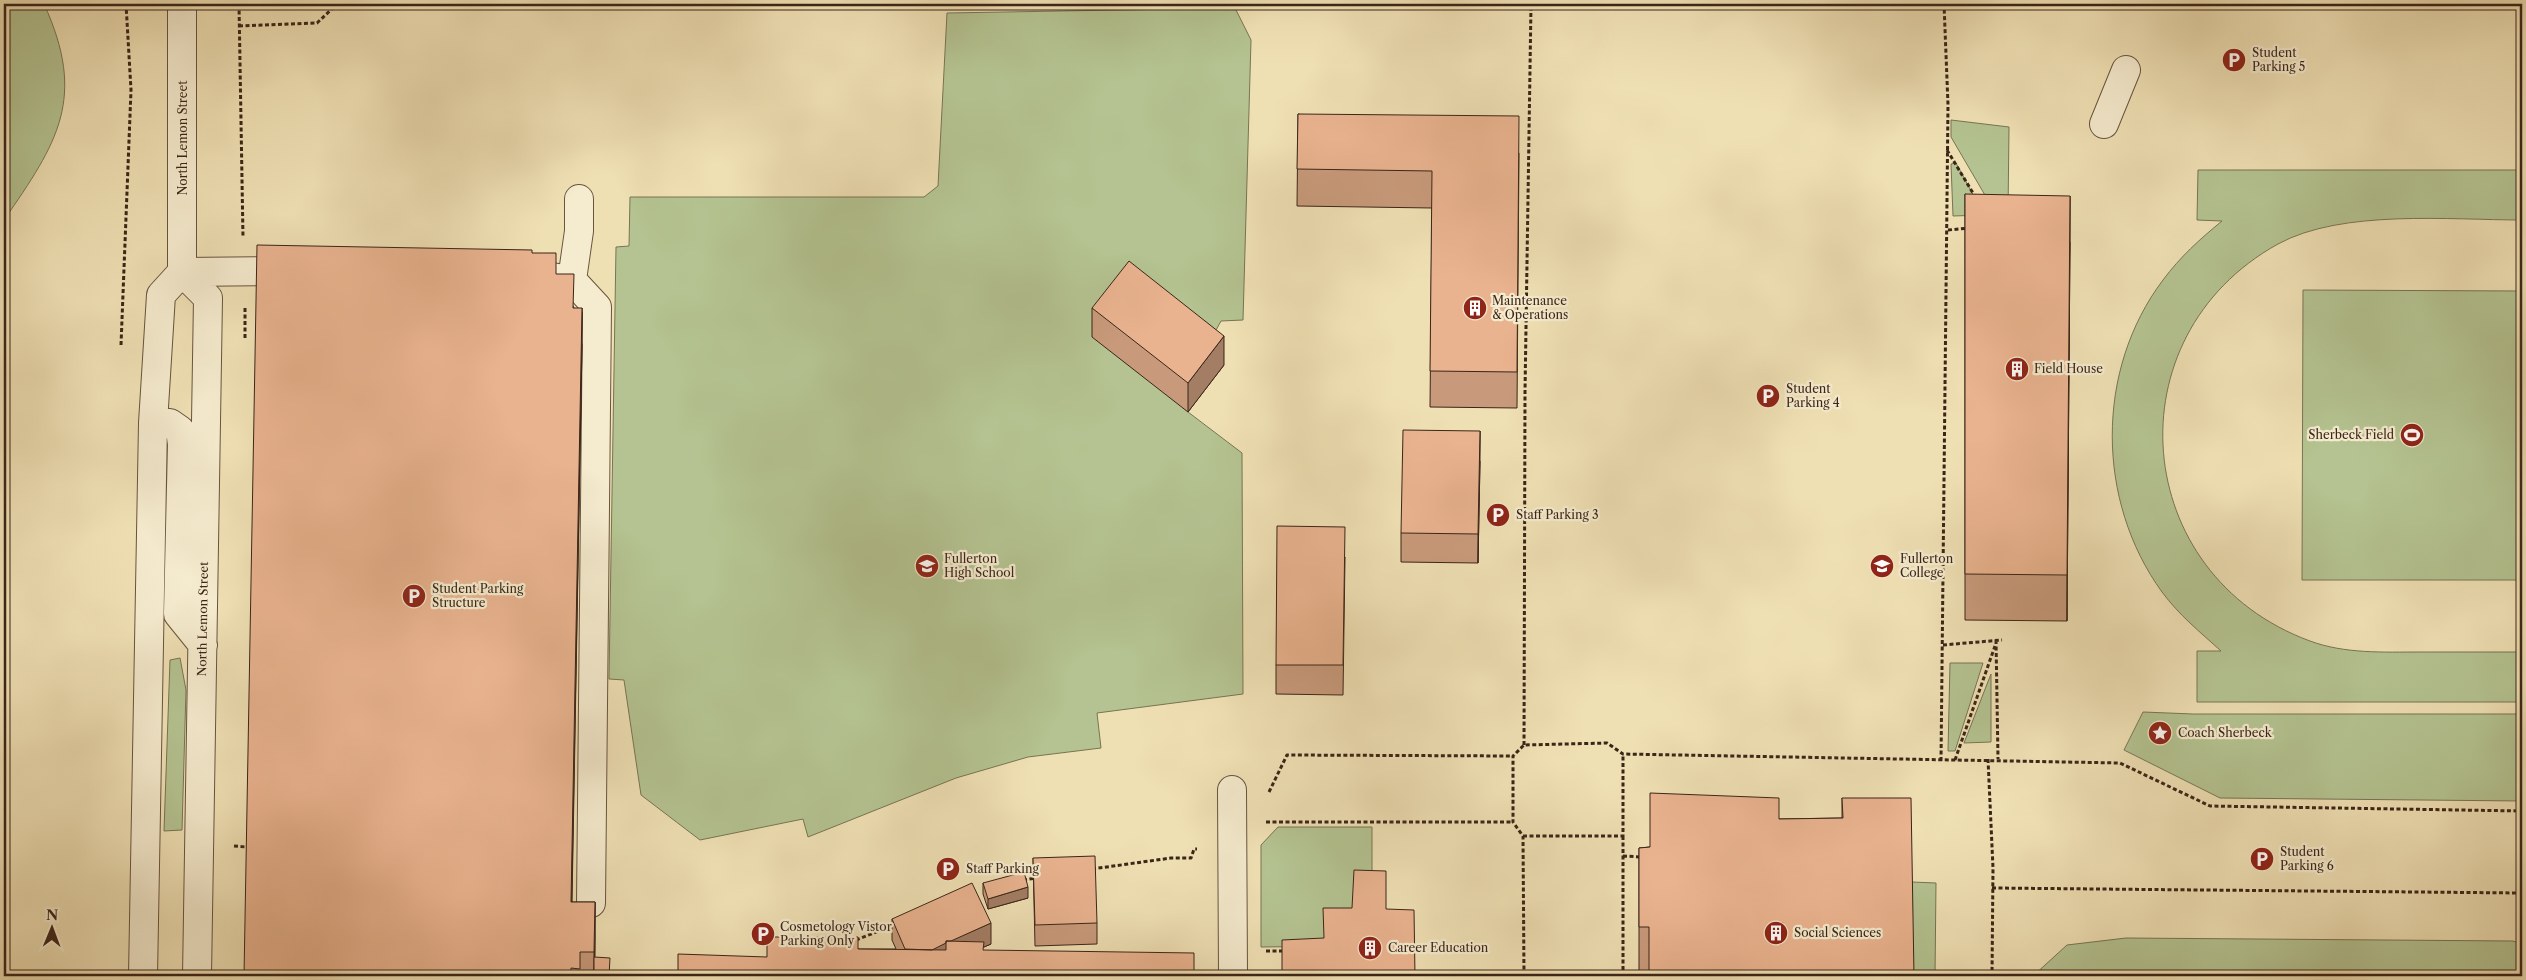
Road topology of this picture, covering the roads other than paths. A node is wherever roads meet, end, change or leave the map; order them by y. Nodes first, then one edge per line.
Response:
1 (182, 4) edge
2 (2126, 70) dead end
3 (2104, 124) dead end
4 (579, 199) dead end
5 (314, 270) edge
6 (182, 272) junction
7 (517, 272) edge
8 (572, 280) junction
9 (153, 423) junction
10 (203, 645) junction
11 (1232, 790) dead end
12 (591, 903) edge
13 (143, 976) edge
14 (197, 976) edge
15 (1233, 976) edge

1 - 6 street, North Lemon Street
2 - 3 street
4 - 8 street
5 - 6 street
6 - 9 street
6 - 10 street, North Lemon Street
7 - 8 street
8 - 12 street
9 - 10 street
9 - 13 street
10 - 14 street, North Lemon Street
11 - 15 street

